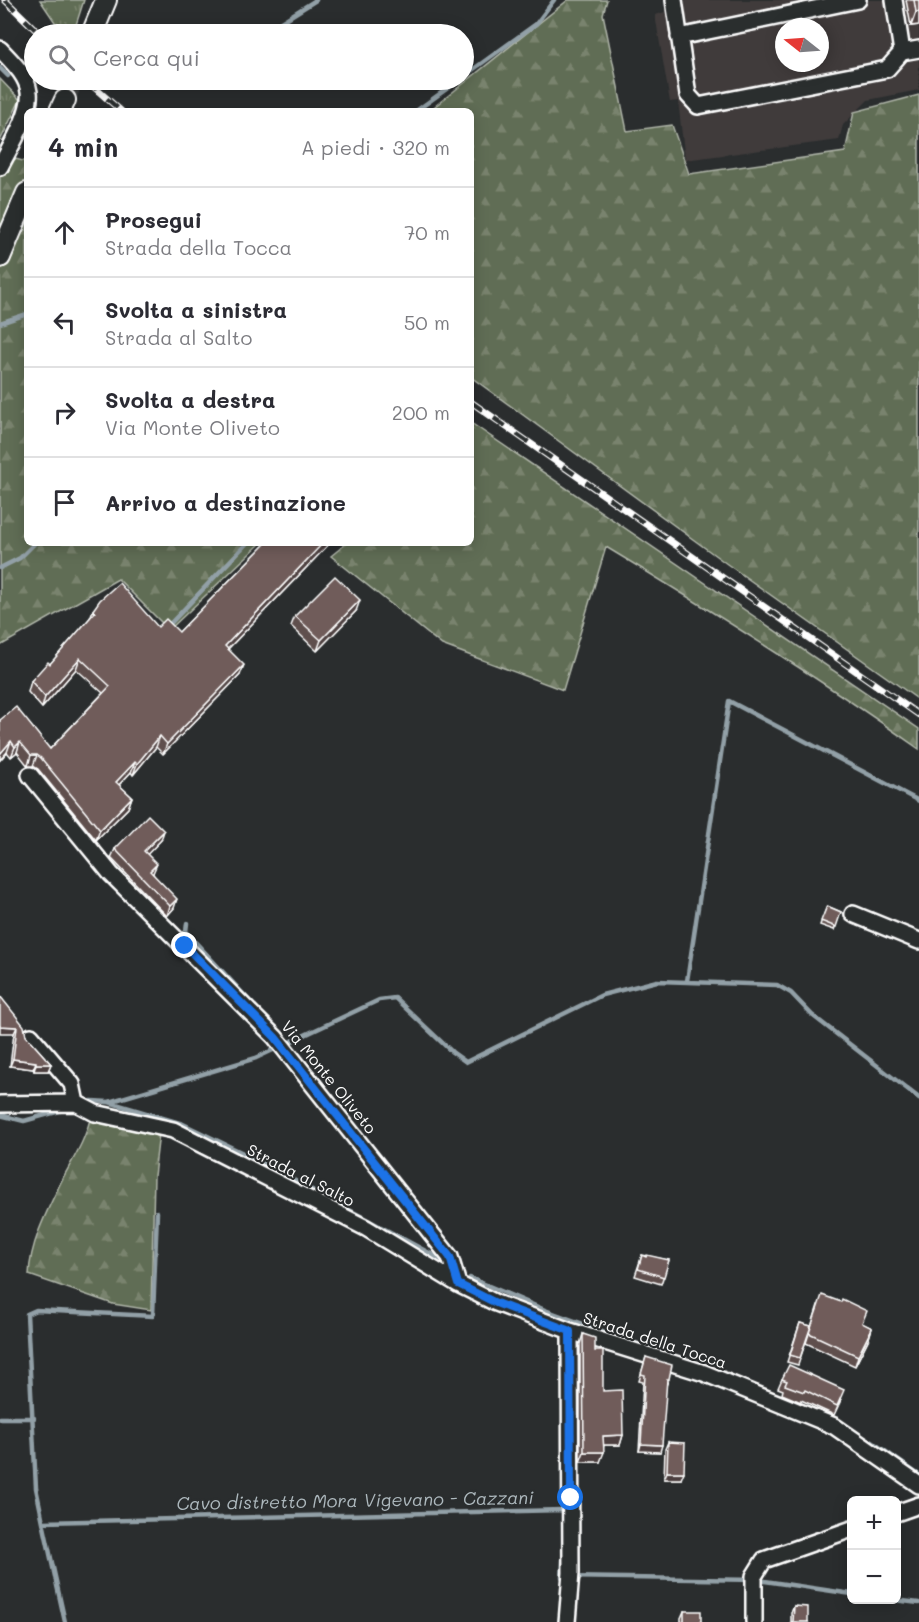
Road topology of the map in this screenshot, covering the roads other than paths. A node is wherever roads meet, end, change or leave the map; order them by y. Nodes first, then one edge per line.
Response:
1 (106, 0) edge
2 (674, 0) edge
3 (858, 0) edge
4 (894, 0) edge
5 (96, 24) edge
6 (679, 37) junction
7 (0, 49) edge
8 (919, 49) edge
9 (902, 52) junction
10 (24, 82) edge
11 (28, 90) edge
12 (27, 108) edge
13 (24, 116) edge
14 (0, 167) edge
15 (24, 200) edge
16 (0, 257) edge
17 (30, 775) dead end
18 (853, 914) dead end
19 (919, 941) edge
20 (31, 1036) dead end
21 (0, 1104) edge
22 (79, 1105) junction
23 (458, 1284) junction
24 (570, 1331) junction
25 (919, 1485) edge
26 (919, 1505) edge
27 (901, 1512) edge
28 (847, 1531) edge
29 (567, 1622) edge
30 (754, 1622) edge

1 - 5 main road
2 - 6 street
3 - 6 street
4 - 9 street
6 - 9 street
7 - 10 street
8 - 9 street
11 - 12 street
13 - 14 street
15 - 16 main road
17 - 23 street, Via Monte Oliveto
18 - 19 street
20 - 22 street
21 - 22 street, Strada al Salto
22 - 23 street, Strada al Salto
23 - 24 street, Strada al Salto
24 - 25 street, Strada della Tocca
24 - 29 street, Strada della Tocca
26 - 27 street
28 - 30 street

